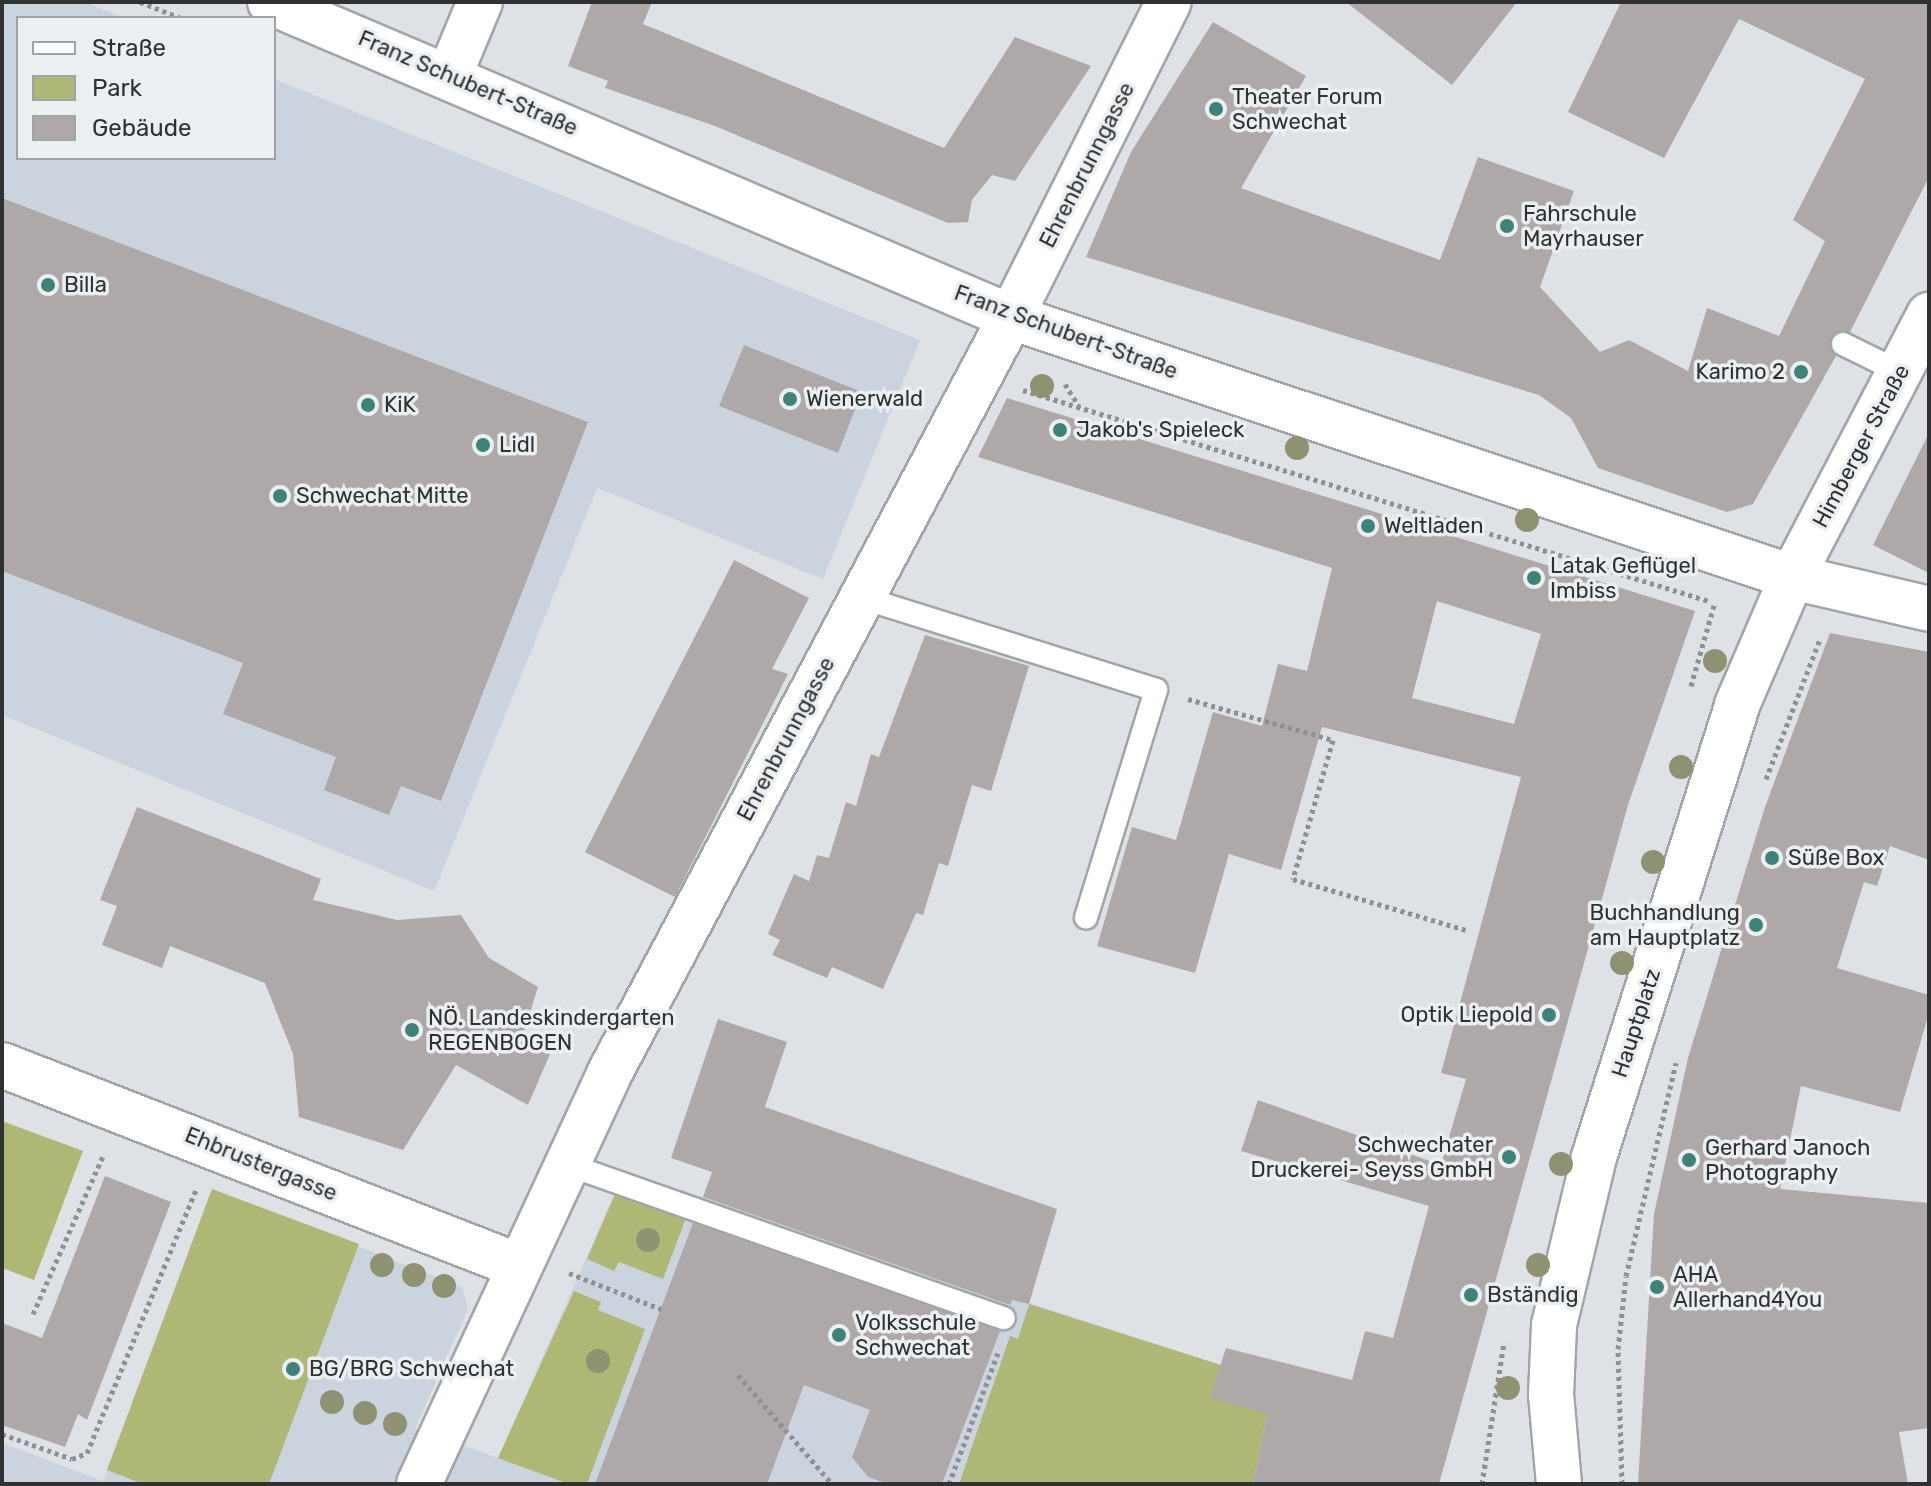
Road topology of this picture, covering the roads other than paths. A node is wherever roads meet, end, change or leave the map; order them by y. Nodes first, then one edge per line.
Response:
1 (270, 2) edge
2 (480, 2) edge
3 (1169, 2) edge
4 (450, 74) junction
5 (1929, 315) edge
6 (1011, 317) junction
7 (1843, 344) dead end
8 (1900, 372) junction
9 (1784, 593) junction
10 (860, 597) junction
11 (1929, 609) edge
12 (1086, 917) dead end
13 (2, 1065) edge
14 (566, 1164) junction
15 (539, 1267) junction
16 (1004, 1318) road end
17 (419, 1484) edge
18 (1559, 1484) edge

1 - 4 street, Franz Schubert-Straße
2 - 4 street
3 - 6 street, Ehrenbrunngasse
4 - 6 street, Franz Schubert-Straße
5 - 8 street, Himberger Straße
6 - 9 street, Franz Schubert-Straße
6 - 10 street, Ehrenbrunngasse
7 - 8 lane
8 - 9 street, Himberger Straße
9 - 11 street, Franz Schubert-Straße
9 - 18 street, Hauptplatz
10 - 12 lane
10 - 14 street, Ehrenbrunngasse
13 - 15 street, Ehbrustergasse
14 - 15 street, Ehrenbrunngasse
14 - 16 lane
15 - 17 street, Ehrenbrunngasse

